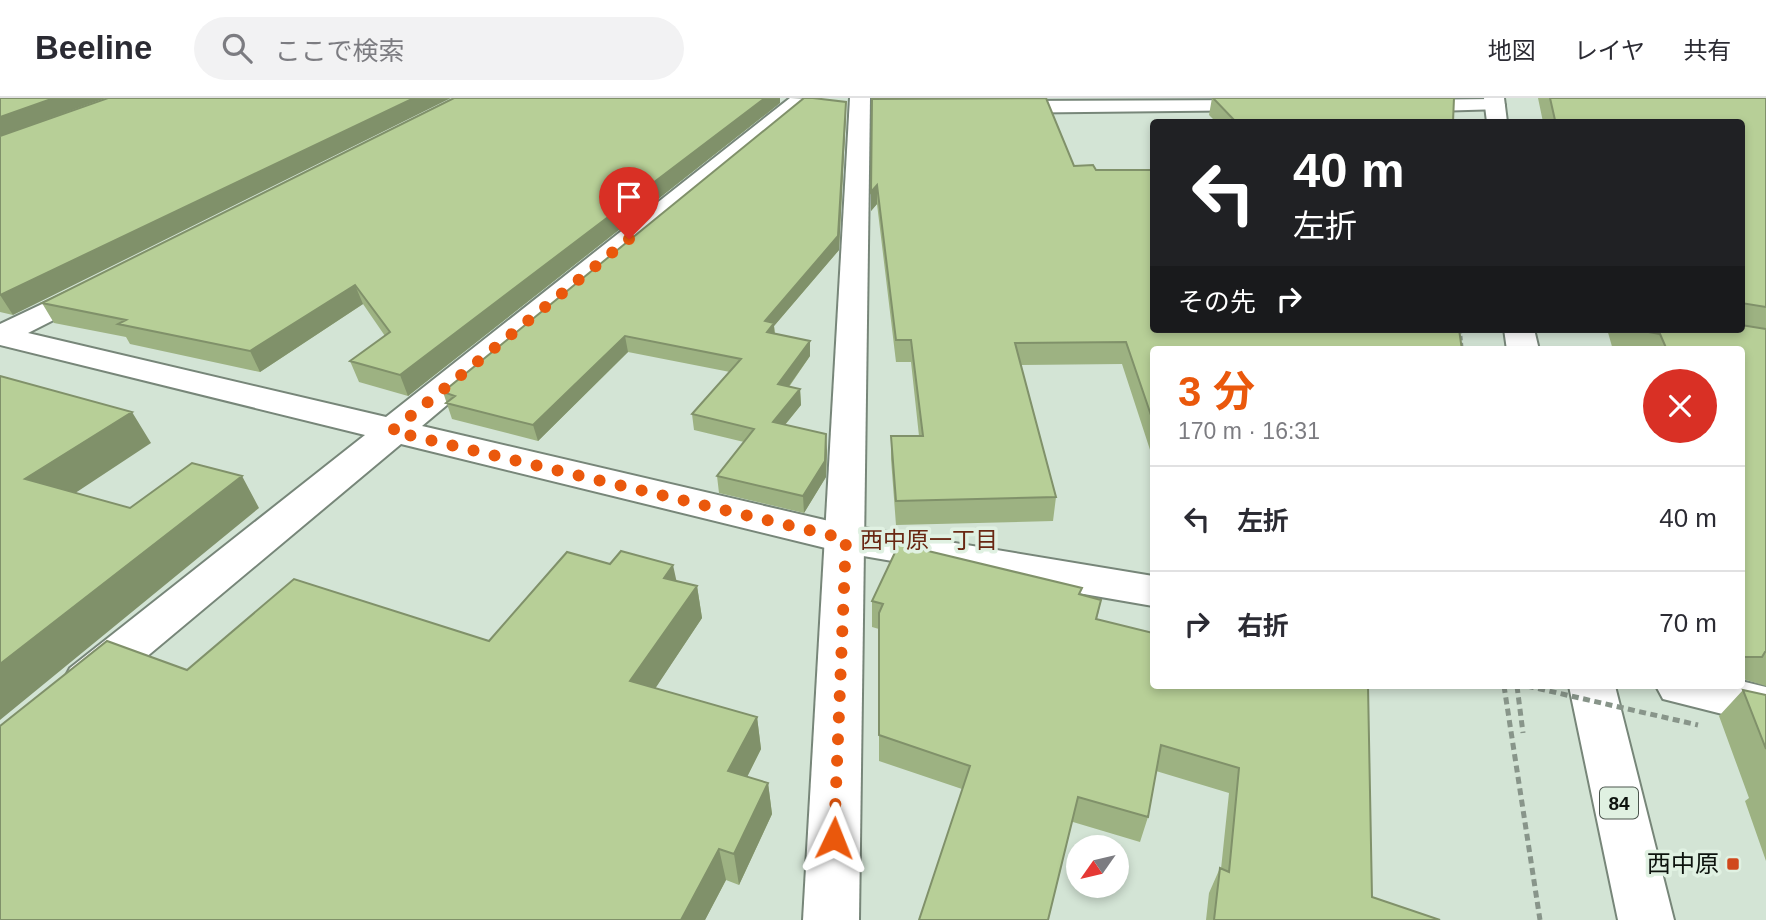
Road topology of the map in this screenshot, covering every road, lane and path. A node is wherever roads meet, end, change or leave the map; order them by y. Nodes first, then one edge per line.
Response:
1 (836, 102) edge
2 (1279, 106) edge
3 (1373, 106) edge
4 (981, 107) edge
5 (1187, 109) edge
6 (1495, 109) edge
7 (112, 280) edge
8 (392, 431) junction
9 (846, 539) junction
10 (1150, 590) edge
11 (1504, 689) edge
12 (1517, 689) edge
13 (1553, 689) edge
14 (1593, 689) edge
15 (64, 699) edge
16 (1689, 705) edge
17 (1766, 706) edge
18 (1523, 733) dead end
19 (831, 920) edge
20 (1540, 920) edge
21 (1646, 920) edge

1 - 8 street
1 - 9 street
2 - 5 street
3 - 6 street
4 - 5 street
7 - 8 street
8 - 9 street
8 - 15 street
9 - 10 street
9 - 19 street
11 - 20 path
12 - 18 path
13 - 16 path, bridge
14 - 21 street, 84
16 - 17 street

